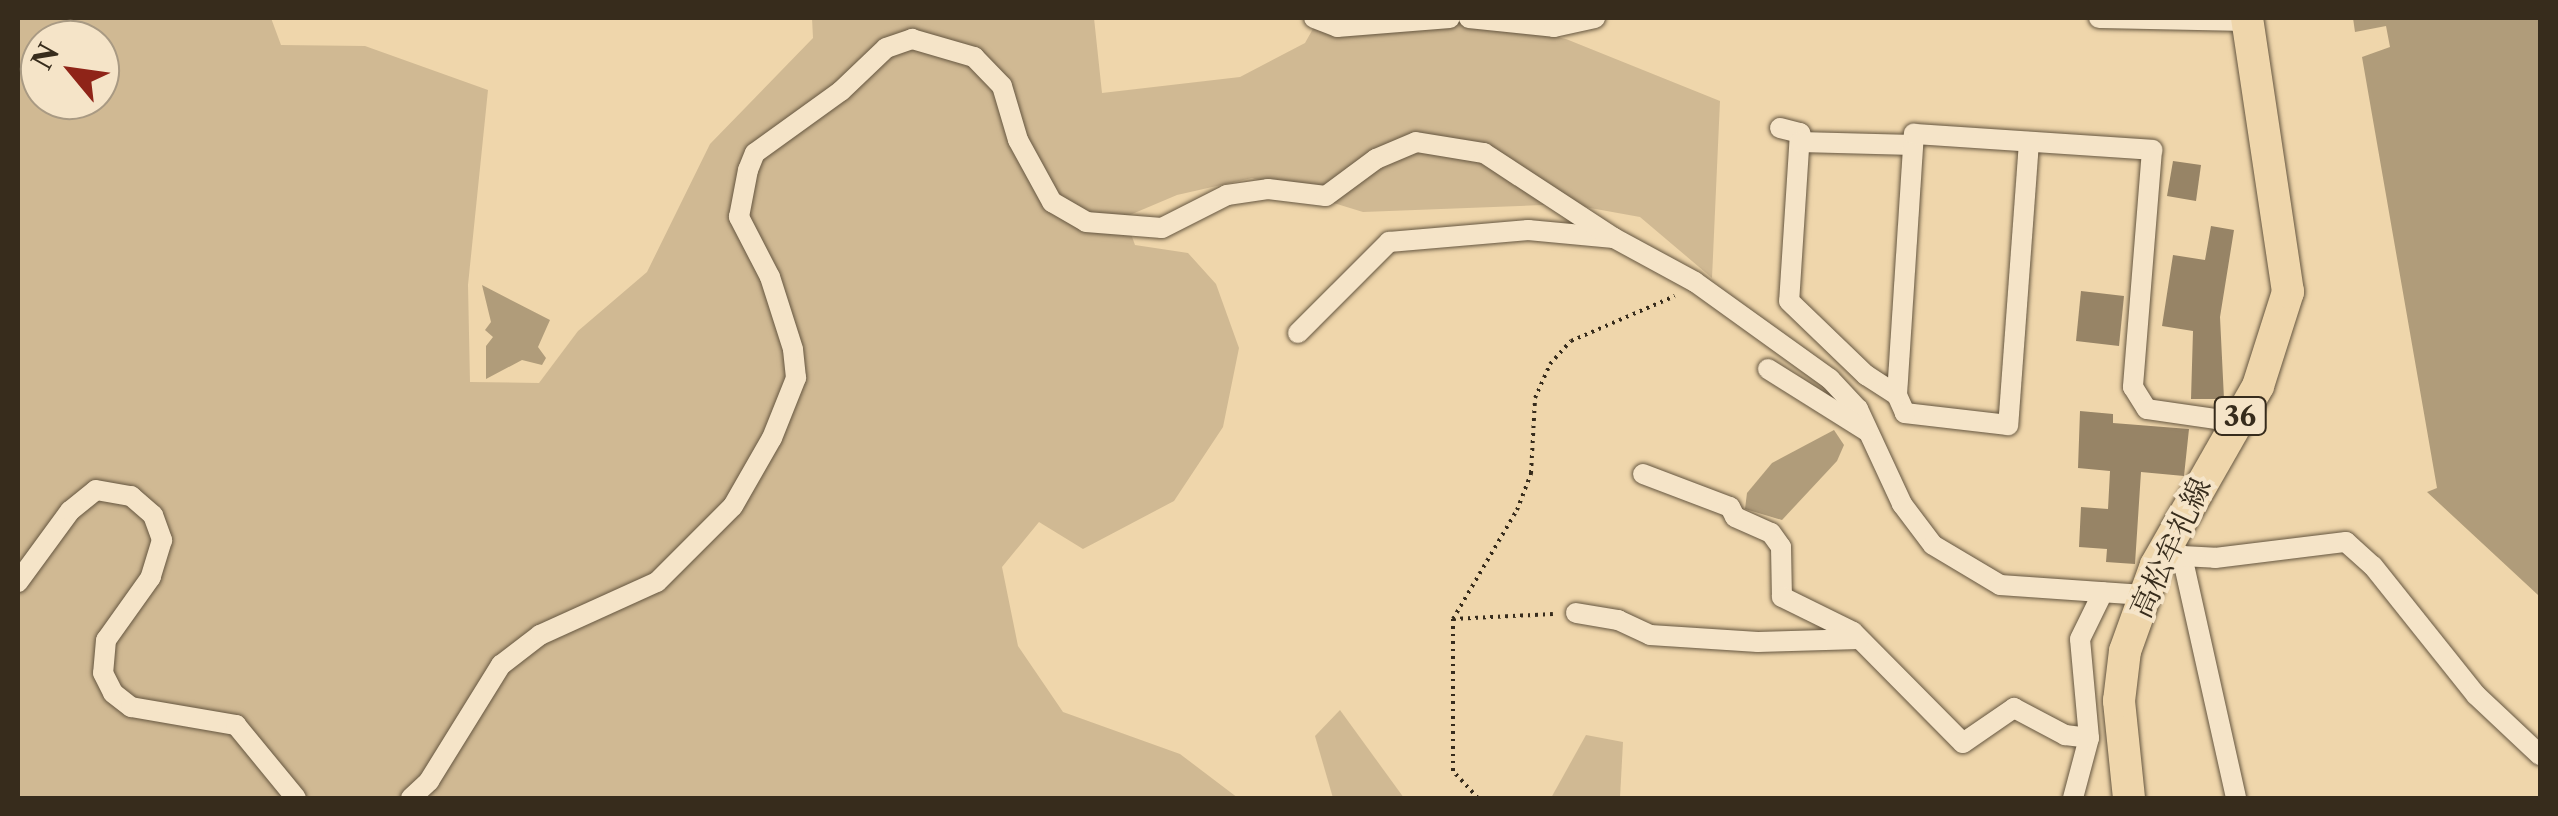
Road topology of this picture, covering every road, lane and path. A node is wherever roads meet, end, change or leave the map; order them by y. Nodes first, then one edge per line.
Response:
1 (1314, 18) edge
2 (1450, 18) edge
3 (1469, 18) edge
4 (1596, 18) edge
5 (2099, 18) edge
6 (2247, 19) edge
7 (1780, 128) dead end
8 (1800, 142) junction
9 (2029, 142) junction
10 (1913, 145) junction
11 (1614, 238) junction
12 (1696, 282) junction
13 (1298, 333) dead end
14 (1768, 368) dead end
15 (1897, 394) junction
16 (2236, 422) junction
17 (1869, 432) junction
18 (1643, 474) dead end
19 (2175, 549) junction
20 (18, 582) edge
21 (2103, 592) junction
22 (2144, 596) junction
23 (1576, 613) joint
24 (1453, 619) junction
25 (1860, 639) junction
26 (2088, 738) junction
27 (2540, 755) edge
28 (296, 798) edge
29 (410, 798) edge
30 (1478, 798) edge
31 (2074, 798) edge
32 (2129, 798) edge
33 (2236, 798) edge

1 - 2 street
3 - 4 street
5 - 6 street
6 - 16 main road, 高松牟礼線 / 36
7 - 8 street
8 - 10 street
8 - 15 street
9 - 10 street
9 - 15 street
9 - 16 street
10 - 15 street
11 - 12 street
11 - 13 street
11 - 29 street
12 - 17 street
12 - 24 path
14 - 17 street
16 - 19 main road, 高松牟礼線 / 36
17 - 21 street
18 - 25 street
19 - 22 main road, 高松牟礼線 / 36
19 - 27 street
19 - 33 street
20 - 28 street
21 - 22 street
21 - 26 street
22 - 32 main road, 高松牟礼線 / 36
23 - 24 path
23 - 25 street
24 - 30 path
25 - 26 street
26 - 31 street

